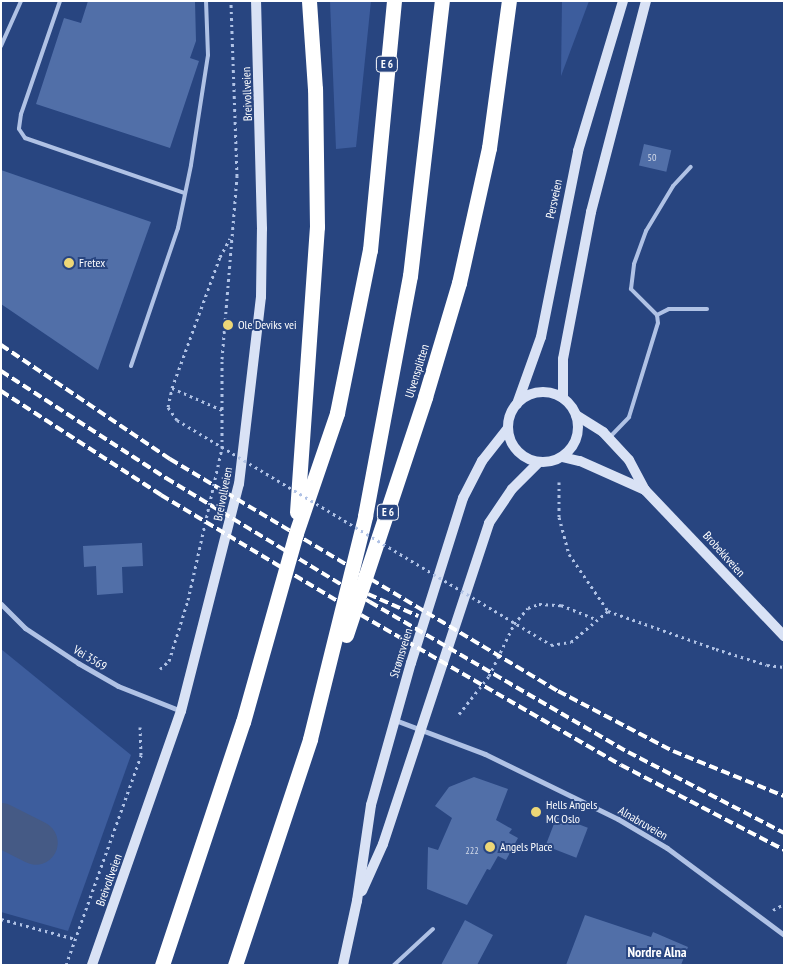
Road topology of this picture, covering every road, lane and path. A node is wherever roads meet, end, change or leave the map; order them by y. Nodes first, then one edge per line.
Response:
1 (21, 1) edge
2 (60, 1) edge
3 (206, 1) edge
4 (232, 1) edge
5 (309, 1) edge
6 (394, 1) edge
7 (442, 1) edge
8 (508, 1) edge
9 (623, 1) edge
10 (646, 1) edge
11 (254, 4) edge
12 (1, 46) edge
13 (692, 167) dead end
14 (185, 193) junction
15 (232, 235) junction
16 (707, 309) dead end
17 (657, 315) junction
18 (131, 366) dead end
19 (172, 388) junction
20 (563, 398) junction
21 (517, 404) junction
22 (222, 410) junction
23 (576, 414) junction
24 (508, 428) junction
25 (609, 438) junction
26 (562, 457) junction
27 (539, 462) junction
28 (558, 482) dead end
29 (645, 490) junction
30 (296, 533) junction
31 (1, 604) edge
32 (608, 611) junction
33 (595, 619) junction
34 (784, 636) edge
35 (784, 666) edge
36 (160, 668) dead end
37 (181, 711) junction
38 (459, 714) dead end
39 (394, 720) junction
40 (140, 727) dead end
41 (420, 729) junction
42 (310, 739) junction
43 (358, 900) junction
44 (784, 904) edge
45 (772, 911) dead end
46 (1, 919) edge
47 (432, 929) dead end
48 (784, 935) edge
49 (75, 939) junction
50 (66, 965) edge
51 (92, 965) edge
52 (162, 965) edge
53 (235, 965) edge
54 (343, 965) edge
55 (394, 965) edge

1 - 12 lane
2 - 14 lane
3 - 14 lane
4 - 15 path
5 - 30 highway
6 - 30 highway, E 6
7 - 42 highway, E 6
8 - 42 highway, Ulvensplitten / E 6
9 - 21 main road, Persveien
10 - 20 main road
11 - 37 main road, Breivollveien
13 - 17 lane
14 - 18 lane
15 - 19 path
15 - 22 path
16 - 17 lane
17 - 25 lane
19 - 22 path
19 - 33 path, bridge
20 - 21 main road
20 - 23 main road
21 - 24 main road
22 - 36 path
23 - 25 main road, Brobekkveien
23 - 26 main road
24 - 27 main road
24 - 39 main road, Strømsveien
25 - 29 main road, Brobekkveien
26 - 27 main road
26 - 29 main road, Brobekkveien
27 - 41 main road, Strømsveien
28 - 32 path
29 - 34 main road, Brobekkveien
30 - 52 highway, E 6
31 - 37 street, Vei 3569
32 - 33 path
32 - 35 path
33 - 38 path
37 - 51 main road, Breivollveien
39 - 41 street, Alnabruveien
39 - 43 main road, Strømsveien
40 - 49 path
41 - 43 main road, Strømsveien
41 - 48 street, Alnabruveien
42 - 53 highway, E 6
43 - 54 main road, Strømsveien
44 - 45 path
46 - 49 path
47 - 55 lane
49 - 50 path

